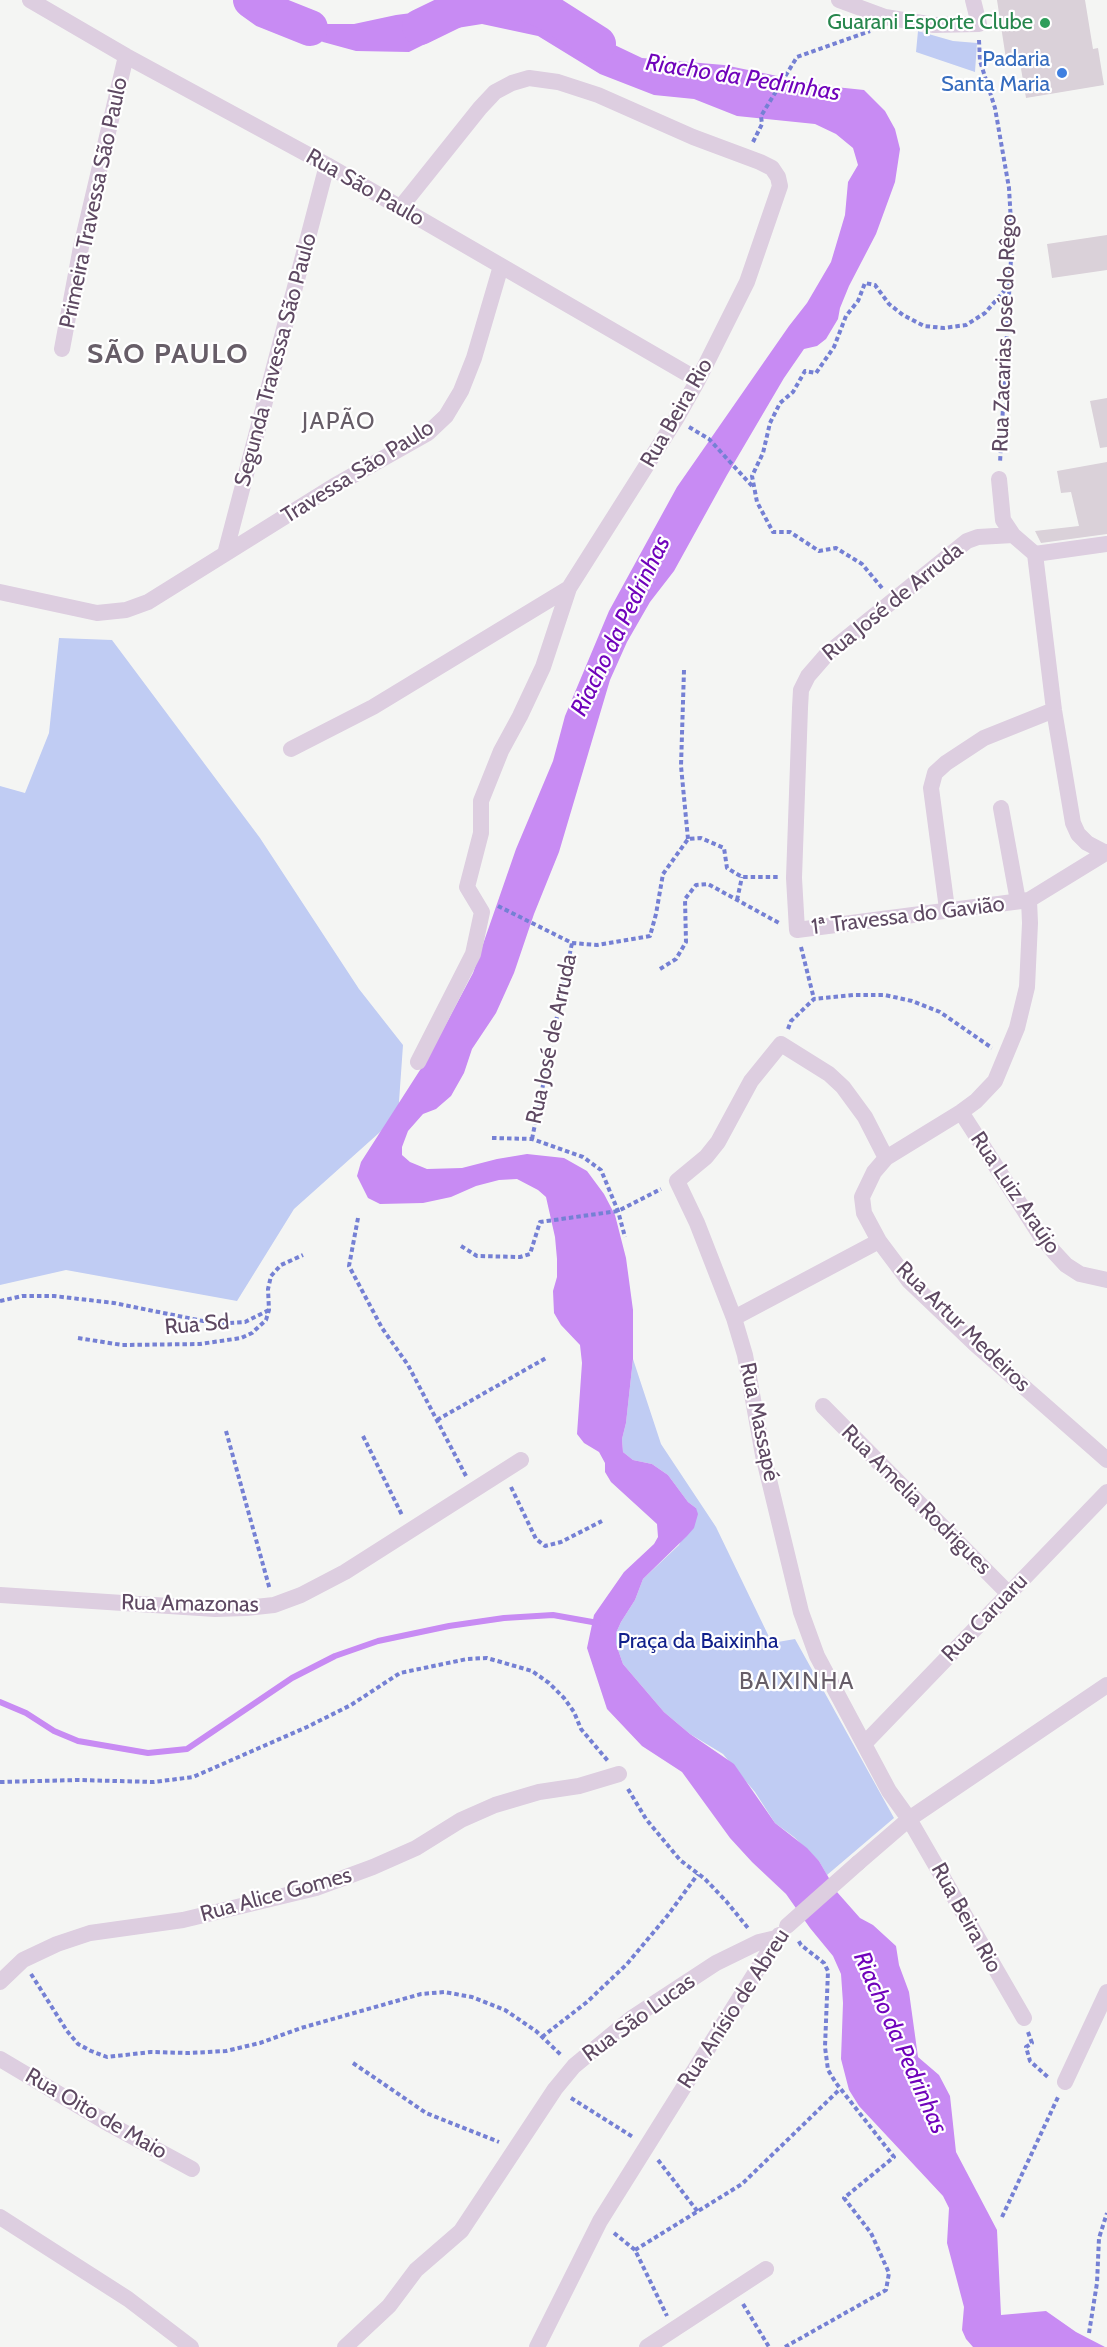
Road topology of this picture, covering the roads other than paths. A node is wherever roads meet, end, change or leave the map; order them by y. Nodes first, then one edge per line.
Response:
1 (30, 0) edge
2 (839, 0) edge
3 (973, 0) edge
4 (126, 57) junction
5 (327, 165) junction
6 (400, 208) junction
7 (501, 266) junction
8 (62, 349) dead end
9 (698, 380) junction
10 (999, 479) road end
11 (1013, 535) junction
12 (1107, 544) edge
13 (225, 554) junction
14 (1035, 554) junction
15 (569, 588) junction
16 (0, 592) edge
17 (1054, 710) junction
18 (291, 749) dead end
19 (1001, 808) dead end
20 (1106, 852) edge
21 (1024, 901) junction
22 (946, 909) junction
23 (797, 930) joint
24 (418, 1062) dead end
25 (961, 1112) junction
26 (886, 1158) junction
27 (879, 1241) junction
28 (1107, 1280) edge
29 (734, 1318) junction
30 (823, 1407) dead end
31 (521, 1460) dead end
32 (1107, 1460) edge
33 (1107, 1492) edge
34 (1009, 1594) junction
35 (0, 1595) edge
36 (1107, 1685) edge
37 (864, 1744) junction
38 (619, 1774) road end
39 (909, 1819) junction
40 (787, 1933) junction
41 (0, 1982) edge
42 (1107, 1992) edge
43 (1024, 2018) road end
44 (0, 2059) edge
45 (1065, 2082) road end
46 (192, 2169) dead end
47 (0, 2217) edge
48 (766, 2269) dead end
49 (191, 2347) edge
50 (345, 2347) edge
51 (537, 2347) edge
52 (647, 2347) edge

1 - 4 street, Rua São Paulo
2 - 3 street
4 - 5 street, Rua São Paulo
4 - 8 street, Primeira Travessa São Paulo
5 - 6 street, Rua São Paulo
5 - 13 street, Segunda Travessa São Paulo
6 - 7 street, Rua São Paulo
6 - 9 street, Rua Beira Rio
7 - 9 street, Rua São Paulo
7 - 13 street, Travessa São Paulo
9 - 15 street, Rua Beira Rio
10 - 11 street, Rua Zacarias José do Rêgo
11 - 14 street
11 - 23 street, Rua José de Arruda
12 - 14 street
13 - 16 street, Travessa São Paulo
14 - 17 street
15 - 18 street
15 - 24 street, Rua Beira Rio
17 - 20 street
17 - 22 street
19 - 21 street, Rua Artur Medeiros
20 - 21 street
21 - 22 street, 1ª Travessa do Gavião
21 - 25 street, Rua Artur Medeiros
22 - 23 street, 1ª Travessa do Gavião
25 - 26 street, Rua Artur Medeiros
25 - 28 street, Rua Luiz Araújo
26 - 27 street, Rua Artur Medeiros
26 - 29 street, Rua Massapé
27 - 29 street
27 - 32 street, Rua Artur Medeiros
29 - 37 street, Rua Massapé
30 - 34 street, Rua Amelia Rodrigues
31 - 35 street, Rua Amazonas
33 - 34 street, Rua Caruaru
34 - 37 street, Rua Caruaru
36 - 39 street, Rua Anísio de Abreu
37 - 39 street, Rua Massapé
38 - 41 street, Rua Alice Gomes
39 - 40 street, Rua Anísio de Abreu, bridge
39 - 43 street, Rua Beira Rio
40 - 50 street, Rua São Lucas
40 - 51 street, Rua Anísio de Abreu
42 - 45 street
44 - 46 street, Rua Oito de Maio
47 - 49 street
48 - 52 street

